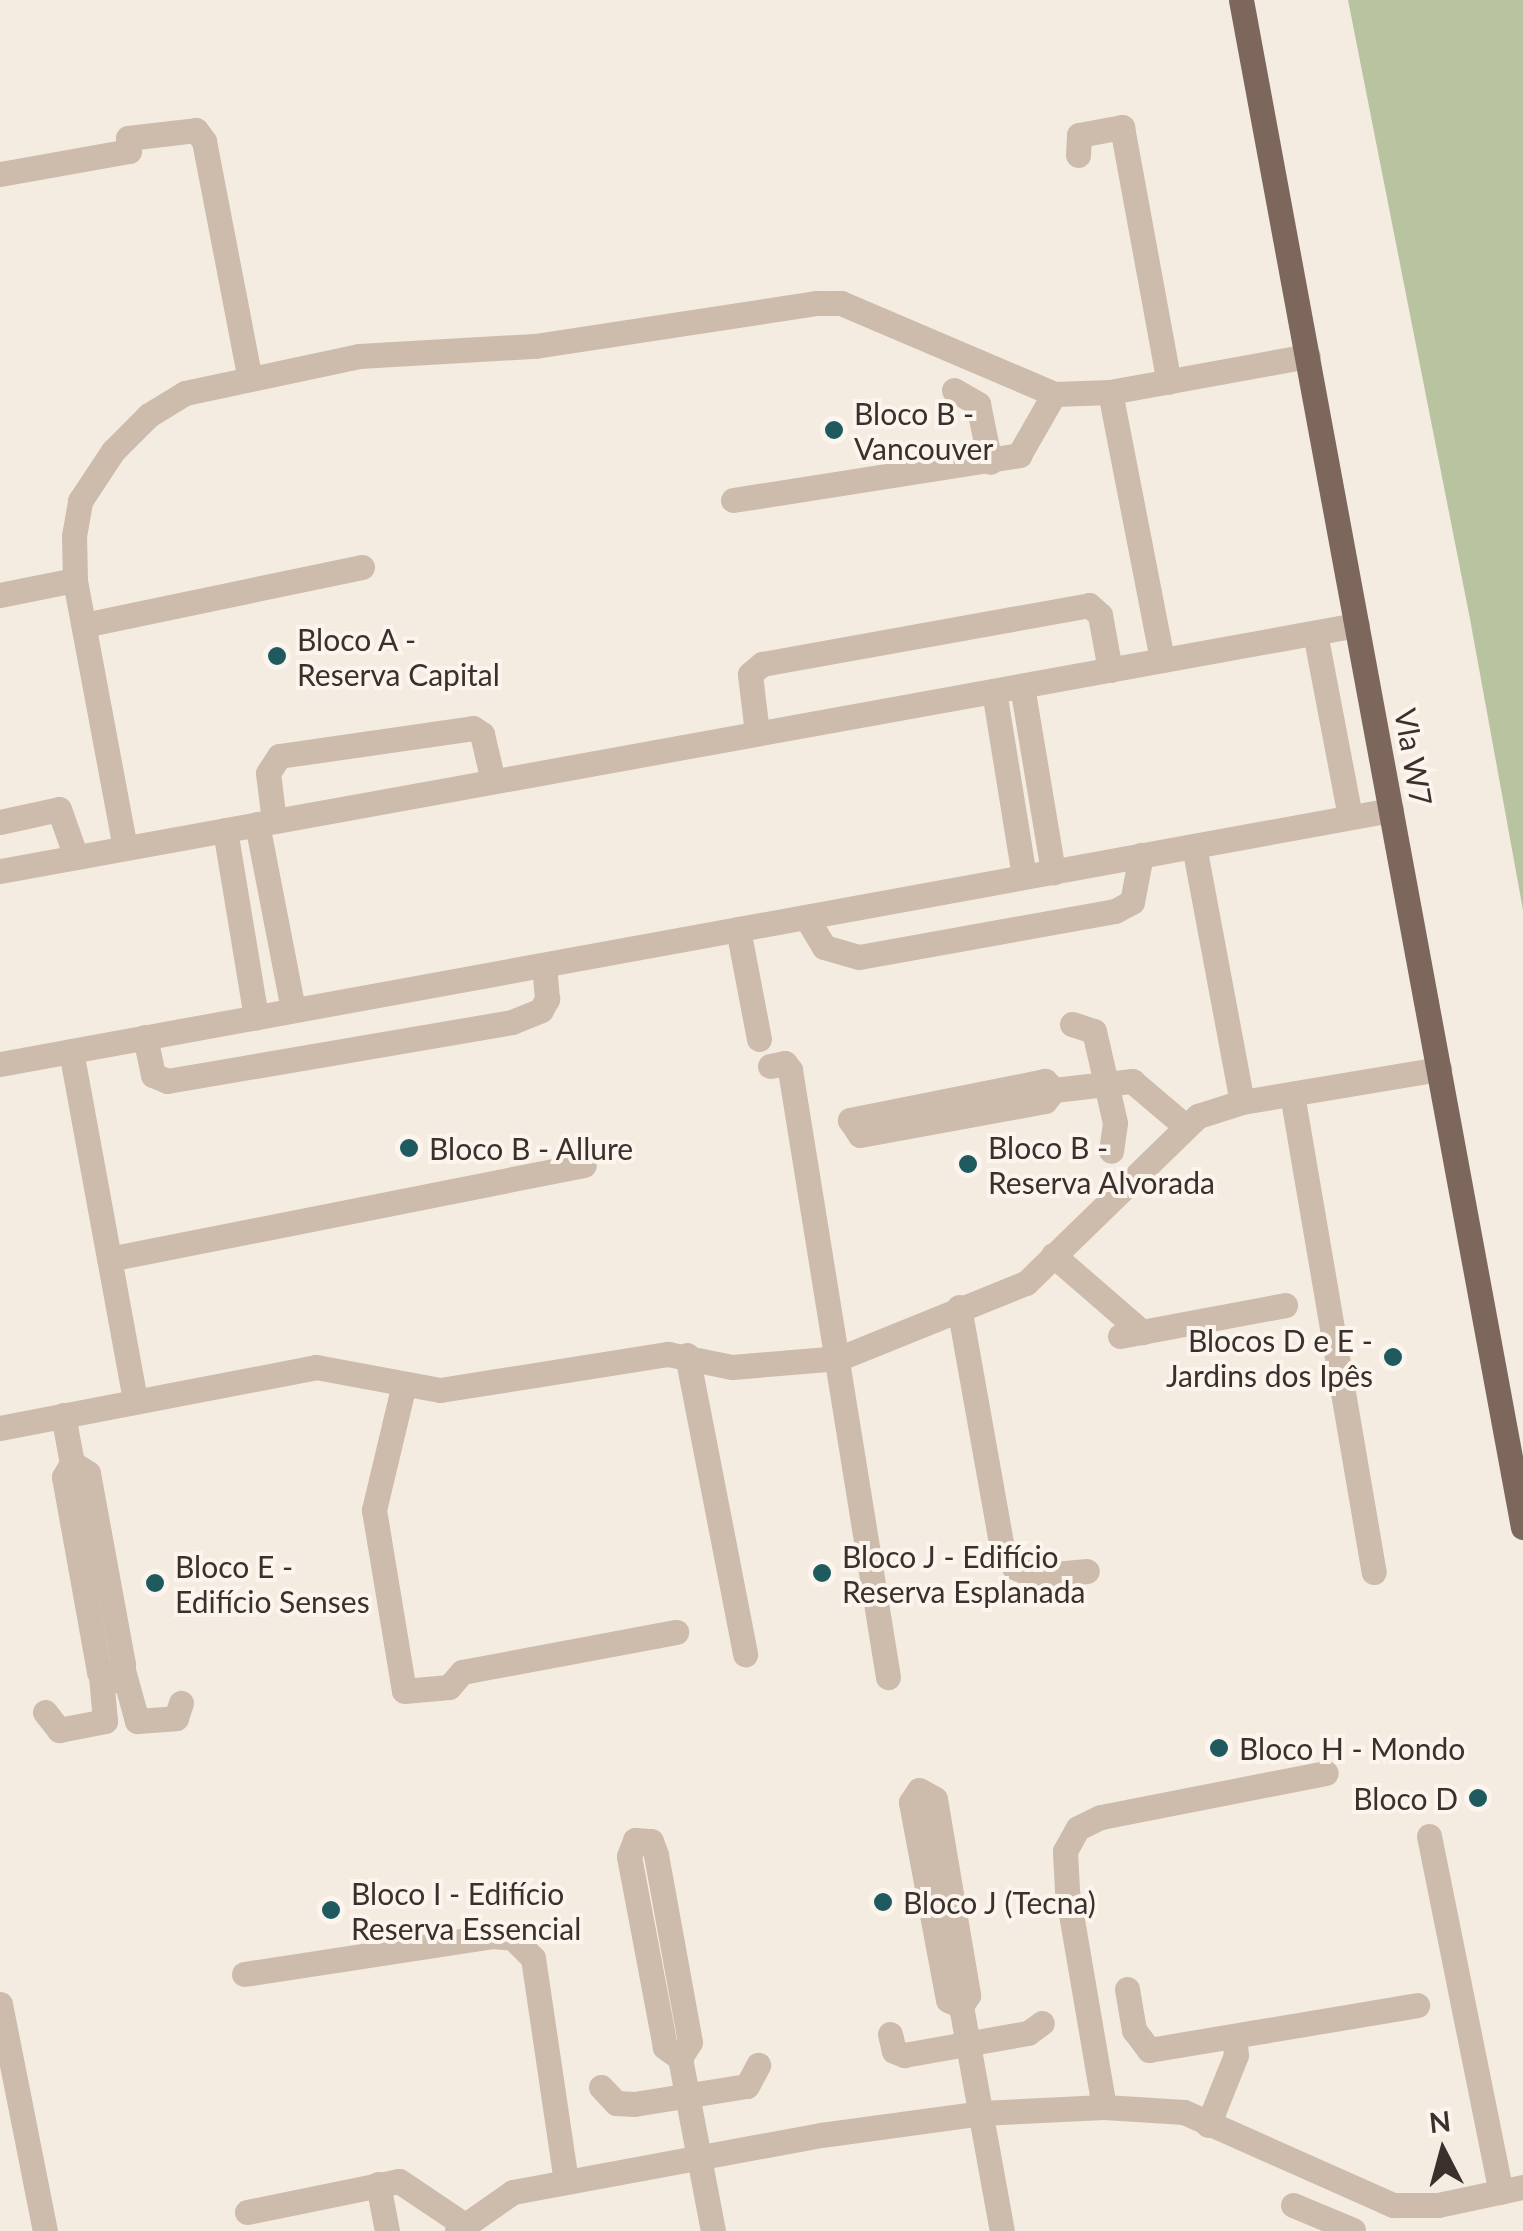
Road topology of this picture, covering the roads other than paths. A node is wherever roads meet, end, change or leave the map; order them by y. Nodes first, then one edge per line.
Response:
1 (1241, 0) edge
2 (1078, 155) dead end
3 (0, 174) edge
4 (1308, 356) junction
5 (250, 378) junction
6 (1169, 382) junction
7 (954, 390) dead end
8 (1110, 392) junction
9 (1054, 394) junction
10 (990, 462) junction
11 (733, 500) dead end
12 (362, 567) dead end
13 (76, 580) junction
14 (0, 596) edge
15 (84, 625) junction
16 (1357, 625) junction
17 (1316, 632) junction
18 (1162, 660) junction
19 (1110, 670) junction
20 (1022, 686) junction
21 (994, 691) junction
22 (757, 734) junction
23 (493, 781) junction
24 (1391, 810) junction
25 (1350, 817) junction
26 (0, 822) edge
27 (266, 823) junction
28 (225, 830) junction
29 (1194, 846) junction
30 (126, 848) junction
31 (1142, 855) junction
32 (76, 857) junction
33 (0, 871) edge
34 (1053, 872) junction
35 (1024, 877) junction
36 (806, 917) junction
37 (738, 929) junction
38 (544, 964) junction
39 (293, 1010) junction
40 (256, 1017) junction
41 (1072, 1024) dead end
42 (145, 1037) junction
43 (759, 1039) dead end
44 (72, 1051) junction
45 (0, 1064) edge
46 (770, 1066) dead end
47 (1438, 1069) junction
48 (1105, 1084) junction
49 (1054, 1090) junction
50 (1292, 1094) junction
51 (1242, 1102) junction
52 (1185, 1126) junction
53 (1111, 1151) dead end
54 (584, 1165) dead end
55 (1053, 1255) junction
56 (109, 1259) junction
57 (1284, 1304) dead end
58 (959, 1308) junction
59 (687, 1355) junction
60 (840, 1358) junction
61 (404, 1384) junction
62 (135, 1400) junction
63 (64, 1415) junction
64 (0, 1428) edge
65 (1523, 1527) edge
66 (1087, 1571) dead end
67 (1374, 1572) dead end
68 (676, 1632) dead end
69 (745, 1654) dead end
70 (112, 1673) junction
71 (888, 1677) dead end
72 (181, 1704) dead end
73 (45, 1712) dead end
74 (1326, 1773) dead end
75 (1429, 1836) dead end
76 (244, 1974) dead end
77 (1127, 1989) dead end
78 (0, 2004) edge
79 (1417, 2005) dead end
80 (960, 2006) junction
81 (1042, 2023) dead end
82 (890, 2034) dead end
83 (1234, 2037) junction
84 (967, 2043) junction
85 (680, 2058) junction
86 (758, 2065) dead end
87 (602, 2087) dead end
88 (686, 2095) junction
89 (1104, 2107) junction
90 (981, 2113) junction
91 (1208, 2125) junction
92 (698, 2158) junction
93 (566, 2182) junction
94 (378, 2184) junction
95 (1512, 2190) edge
96 (1366, 2195) junction
97 (1439, 2204) junction
98 (1293, 2206) dead end
99 (247, 2212) dead end
100 (460, 2228) edge
101 (45, 2231) edge
102 (387, 2231) edge
103 (713, 2231) edge
104 (1002, 2231) edge
105 (1353, 2231) edge
106 (1444, 2231) edge

1 - 4 main road, Vla W7
2 - 6 street
3 - 5 street
4 - 6 street
4 - 16 main road, Vla W7
5 - 9 street
5 - 13 street
6 - 8 street
7 - 10 street
8 - 9 street
8 - 18 street
9 - 10 street
10 - 11 street
12 - 15 street
13 - 14 street
13 - 15 street
15 - 30 street
16 - 17 street
16 - 24 main road, Vla W7
17 - 18 street
17 - 25 street
18 - 19 street
19 - 20 street
19 - 22 street
20 - 21 street
20 - 34 street
21 - 22 street
21 - 35 street
22 - 23 street
23 - 27 street
23 - 27 street
24 - 25 street
24 - 47 main road, Vla W7
25 - 29 street
26 - 32 street
27 - 28 street
27 - 39 street
28 - 30 street
28 - 40 street
29 - 31 street
29 - 51 street
30 - 32 street
31 - 34 street
31 - 36 street
32 - 33 street
34 - 35 street
35 - 36 street
36 - 37 street
37 - 38 street
37 - 43 street
38 - 39 street
38 - 42 street
39 - 40 street
40 - 42 street
41 - 48 street
42 - 44 street
44 - 45 street
44 - 56 street
46 - 60 street
47 - 50 street
47 - 65 main road, Vla W7
48 - 49 street
48 - 52 street
48 - 53 street
49 - 49 street
50 - 51 street
50 - 67 street
51 - 52 street
52 - 55 street
54 - 56 street
55 - 57 street
55 - 58 street
56 - 62 street
58 - 60 street
58 - 66 street
59 - 60 street
59 - 61 street
59 - 69 street
60 - 71 street
61 - 62 street
61 - 68 street
62 - 63 street
63 - 64 street
63 - 70 street
70 - 72 street
70 - 73 street
74 - 89 street
75 - 95 street
76 - 93 street
77 - 83 street
78 - 101 street
79 - 83 street
80 - 80 street
80 - 84 street
81 - 84 street
82 - 84 street
83 - 91 street
84 - 90 street
85 - 85 street
85 - 88 street
86 - 88 street
87 - 88 street
88 - 92 street
89 - 90 street
89 - 91 street
90 - 92 street
90 - 104 street
91 - 96 street
92 - 93 street
92 - 103 street
93 - 100 street
94 - 99 street
94 - 100 street
94 - 102 street
95 - 97 street
96 - 97 street
96 - 105 street
97 - 106 street
98 - 105 street

